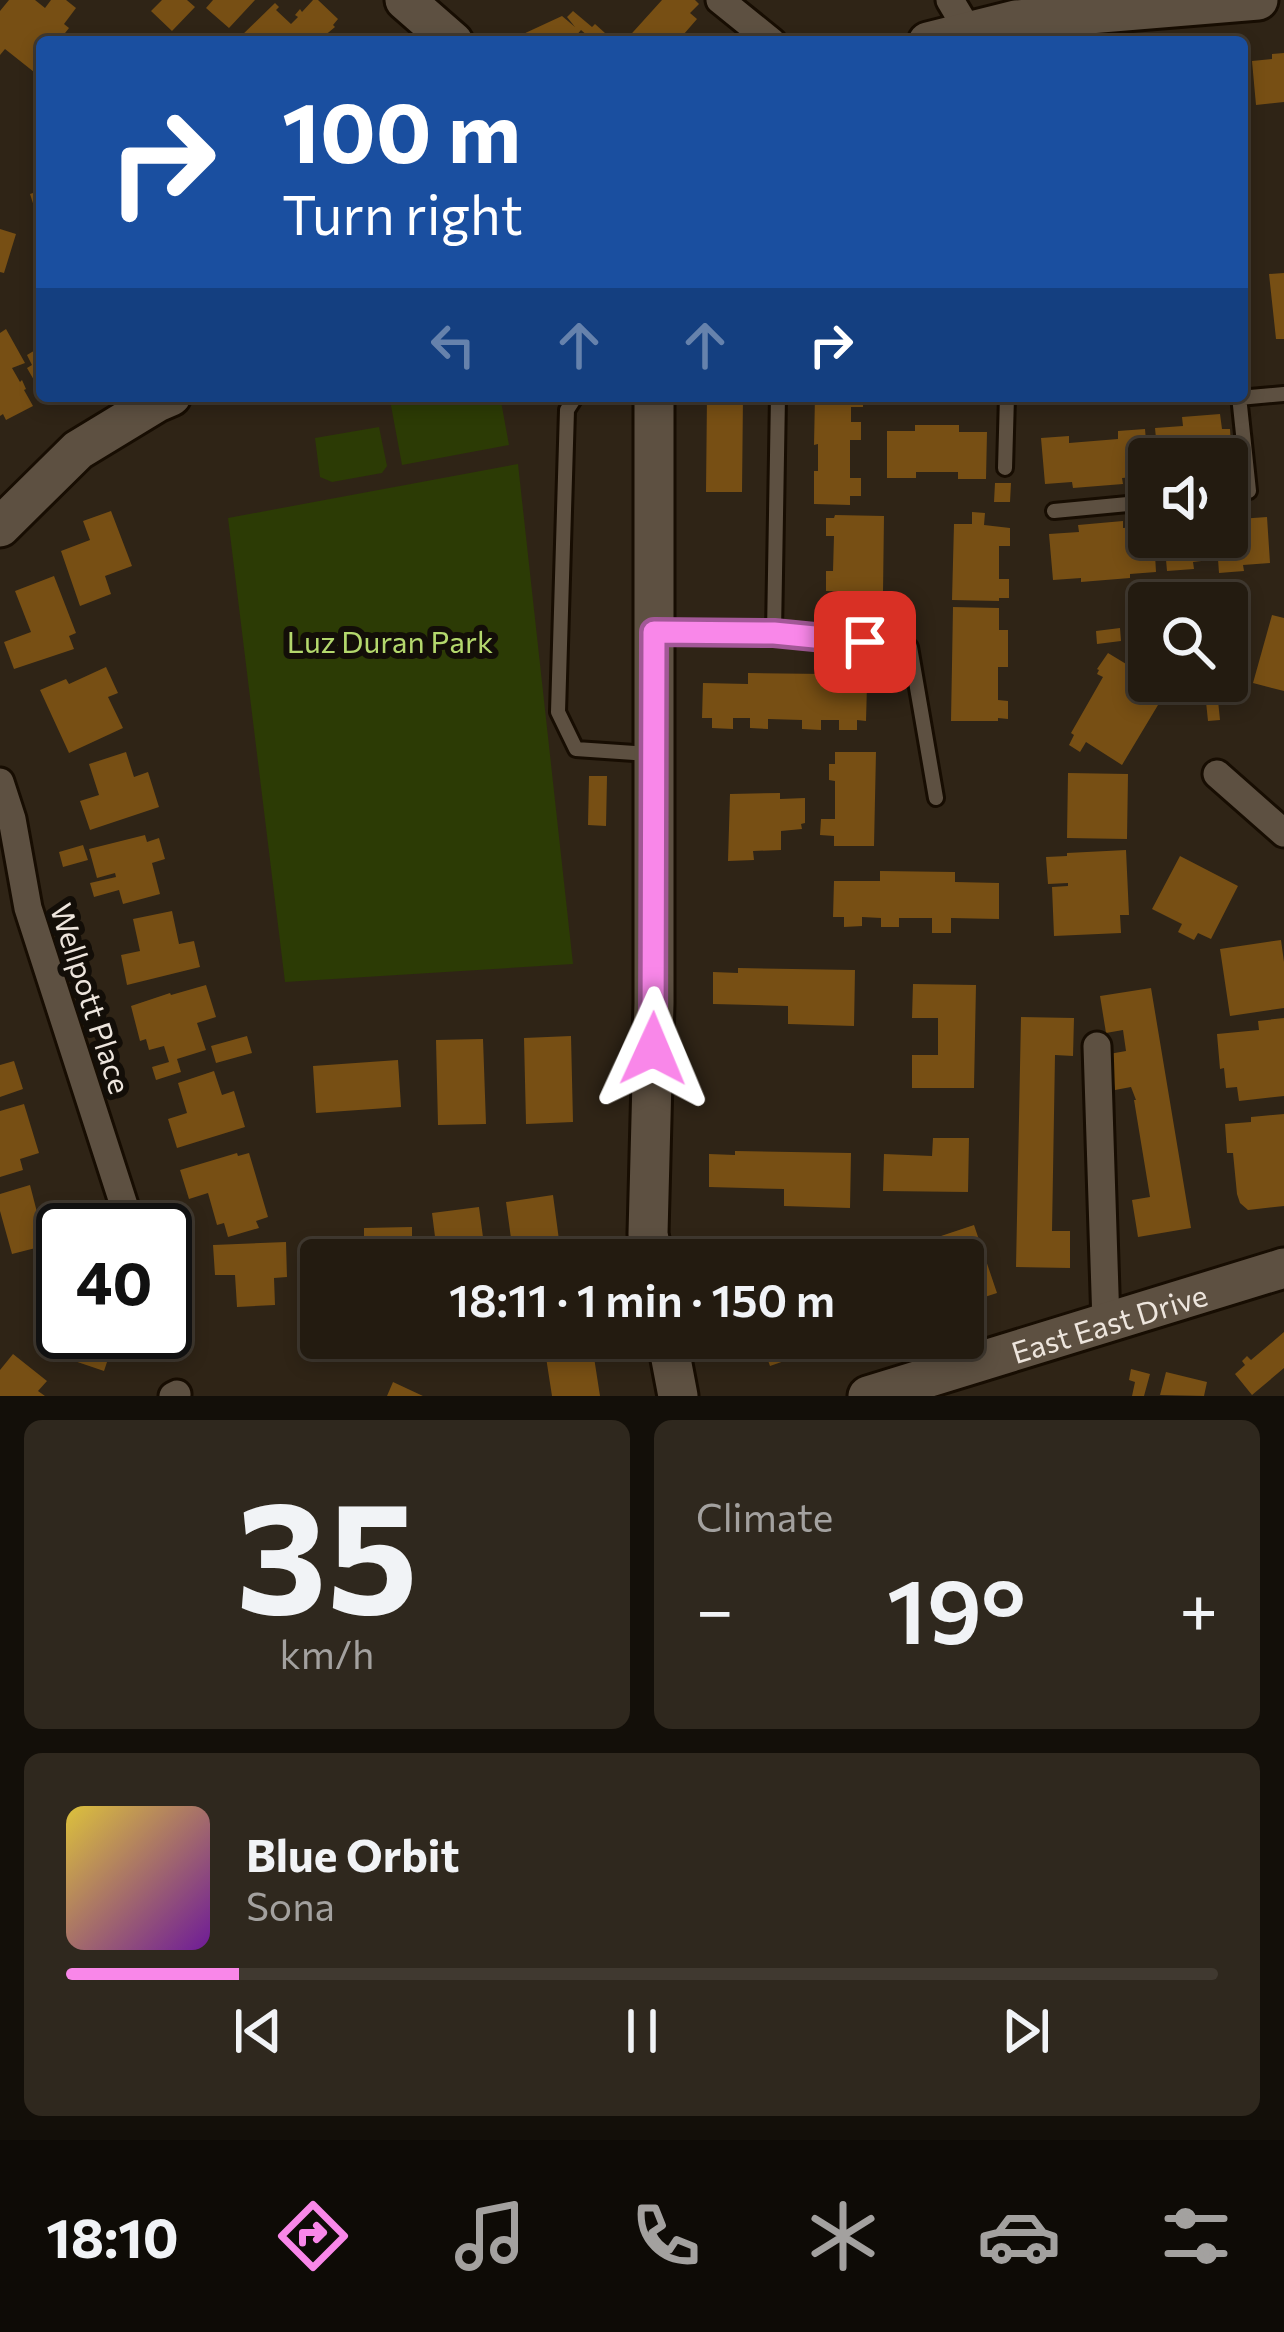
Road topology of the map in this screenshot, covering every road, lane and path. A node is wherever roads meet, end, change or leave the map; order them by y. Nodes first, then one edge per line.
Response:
1 (405, 0) edge
2 (720, 0) edge
3 (1258, 0) edge
4 (1247, 1) edge
5 (1073, 7) edge
6 (959, 16) edge
7 (1016, 31) edge
8 (446, 36) edge
9 (765, 36) edge
10 (935, 36) edge
11 (1284, 394) edge
12 (1248, 396) edge
13 (157, 402) edge
14 (572, 402) edge
15 (654, 402) edge
16 (778, 402) edge
17 (1007, 402) edge
18 (1240, 402) edge
19 (1243, 438) edge
20 (1005, 468) dead end
21 (1128, 504) edge
22 (1054, 511) dead end
23 (0, 527) edge
24 (654, 632) junction
25 (774, 633) junction
26 (654, 754) junction
27 (1217, 774) dead end
28 (0, 782) edge
29 (936, 798) dead end
30 (1284, 833) edge
31 (1097, 1046) dead end
32 (123, 1203) edge
33 (649, 1239) edge
34 (1284, 1268) edge
35 (1106, 1323) junction
36 (672, 1359) edge
37 (678, 1396) edge
38 (868, 1396) edge

1 - 8 street
2 - 9 street
3 - 4 street
4 - 5 street
5 - 7 street
6 - 7 street
6 - 10 street
11 - 12 lane
13 - 23 street
14 - 26 lane
15 - 24 street
16 - 25 lane
17 - 20 lane
18 - 19 lane
21 - 22 lane
24 - 25 lane
24 - 26 street
25 - 29 lane
26 - 33 street
27 - 30 street
28 - 32 street, Wellpott Place
31 - 35 street
34 - 35 street, East East Drive
35 - 38 street, East East Drive
36 - 37 street

